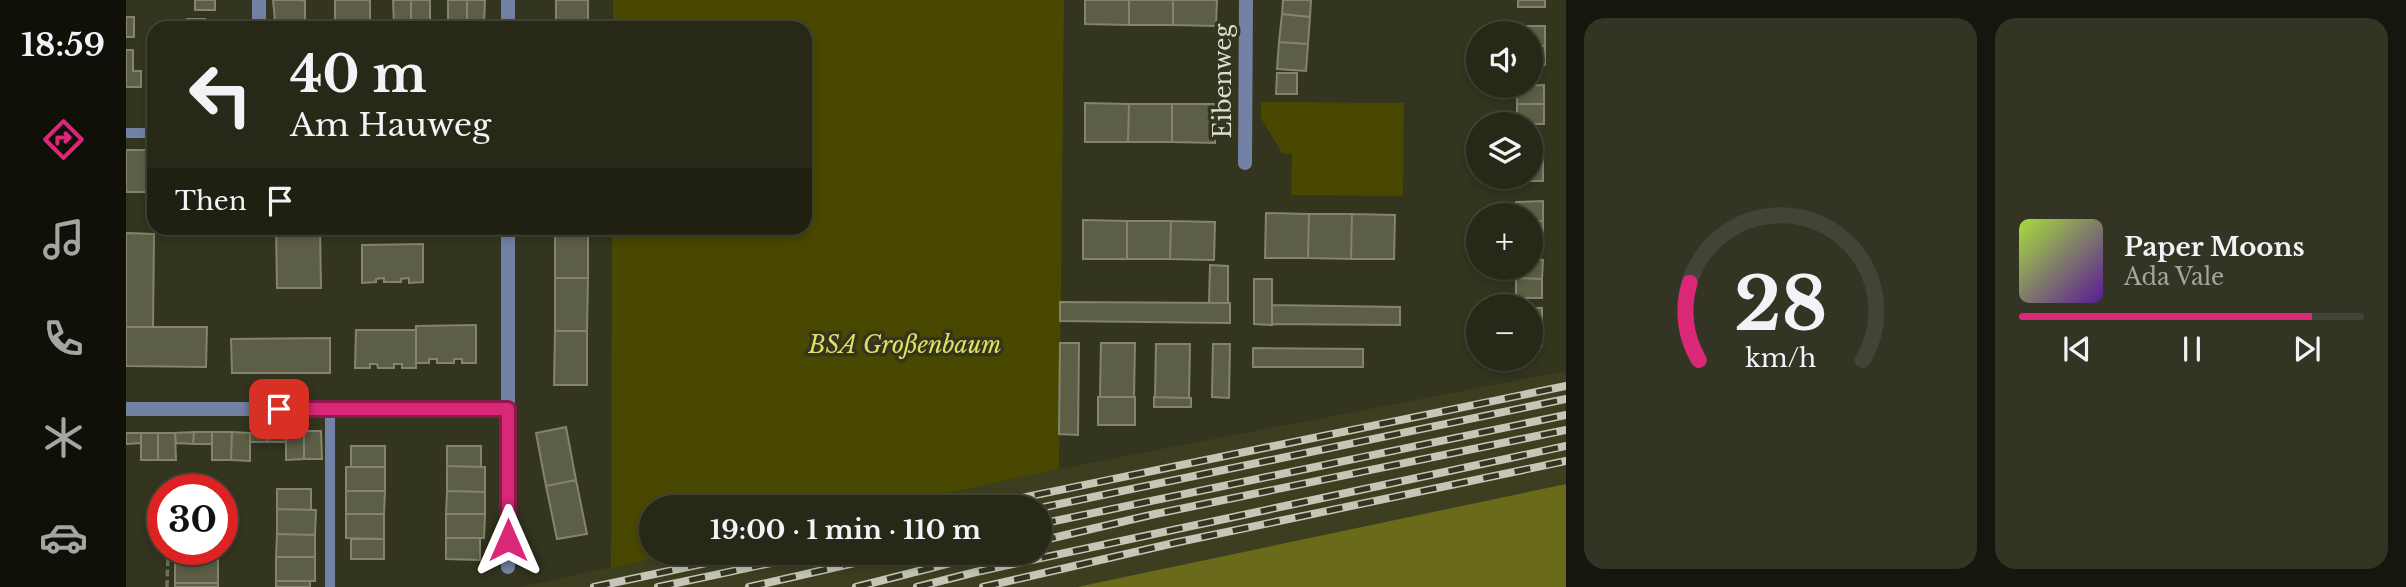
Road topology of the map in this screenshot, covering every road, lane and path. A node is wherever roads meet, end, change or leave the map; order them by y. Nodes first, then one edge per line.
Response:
1 (259, 0) edge
2 (508, 0) edge
3 (1246, 0) edge
4 (259, 21) edge
5 (508, 21) edge
6 (126, 133) edge
7 (147, 133) edge
8 (1245, 163) dead end
9 (508, 235) edge
10 (126, 409) edge
11 (330, 409) junction
12 (508, 409) junction
13 (168, 565) edge
14 (508, 567) dead end
15 (167, 587) edge
16 (330, 587) edge

1 - 4 street
2 - 5 street
3 - 8 street, Eibenweg
6 - 7 lane
9 - 12 street
10 - 11 street
11 - 12 street
11 - 16 lane
12 - 14 street
13 - 15 path

